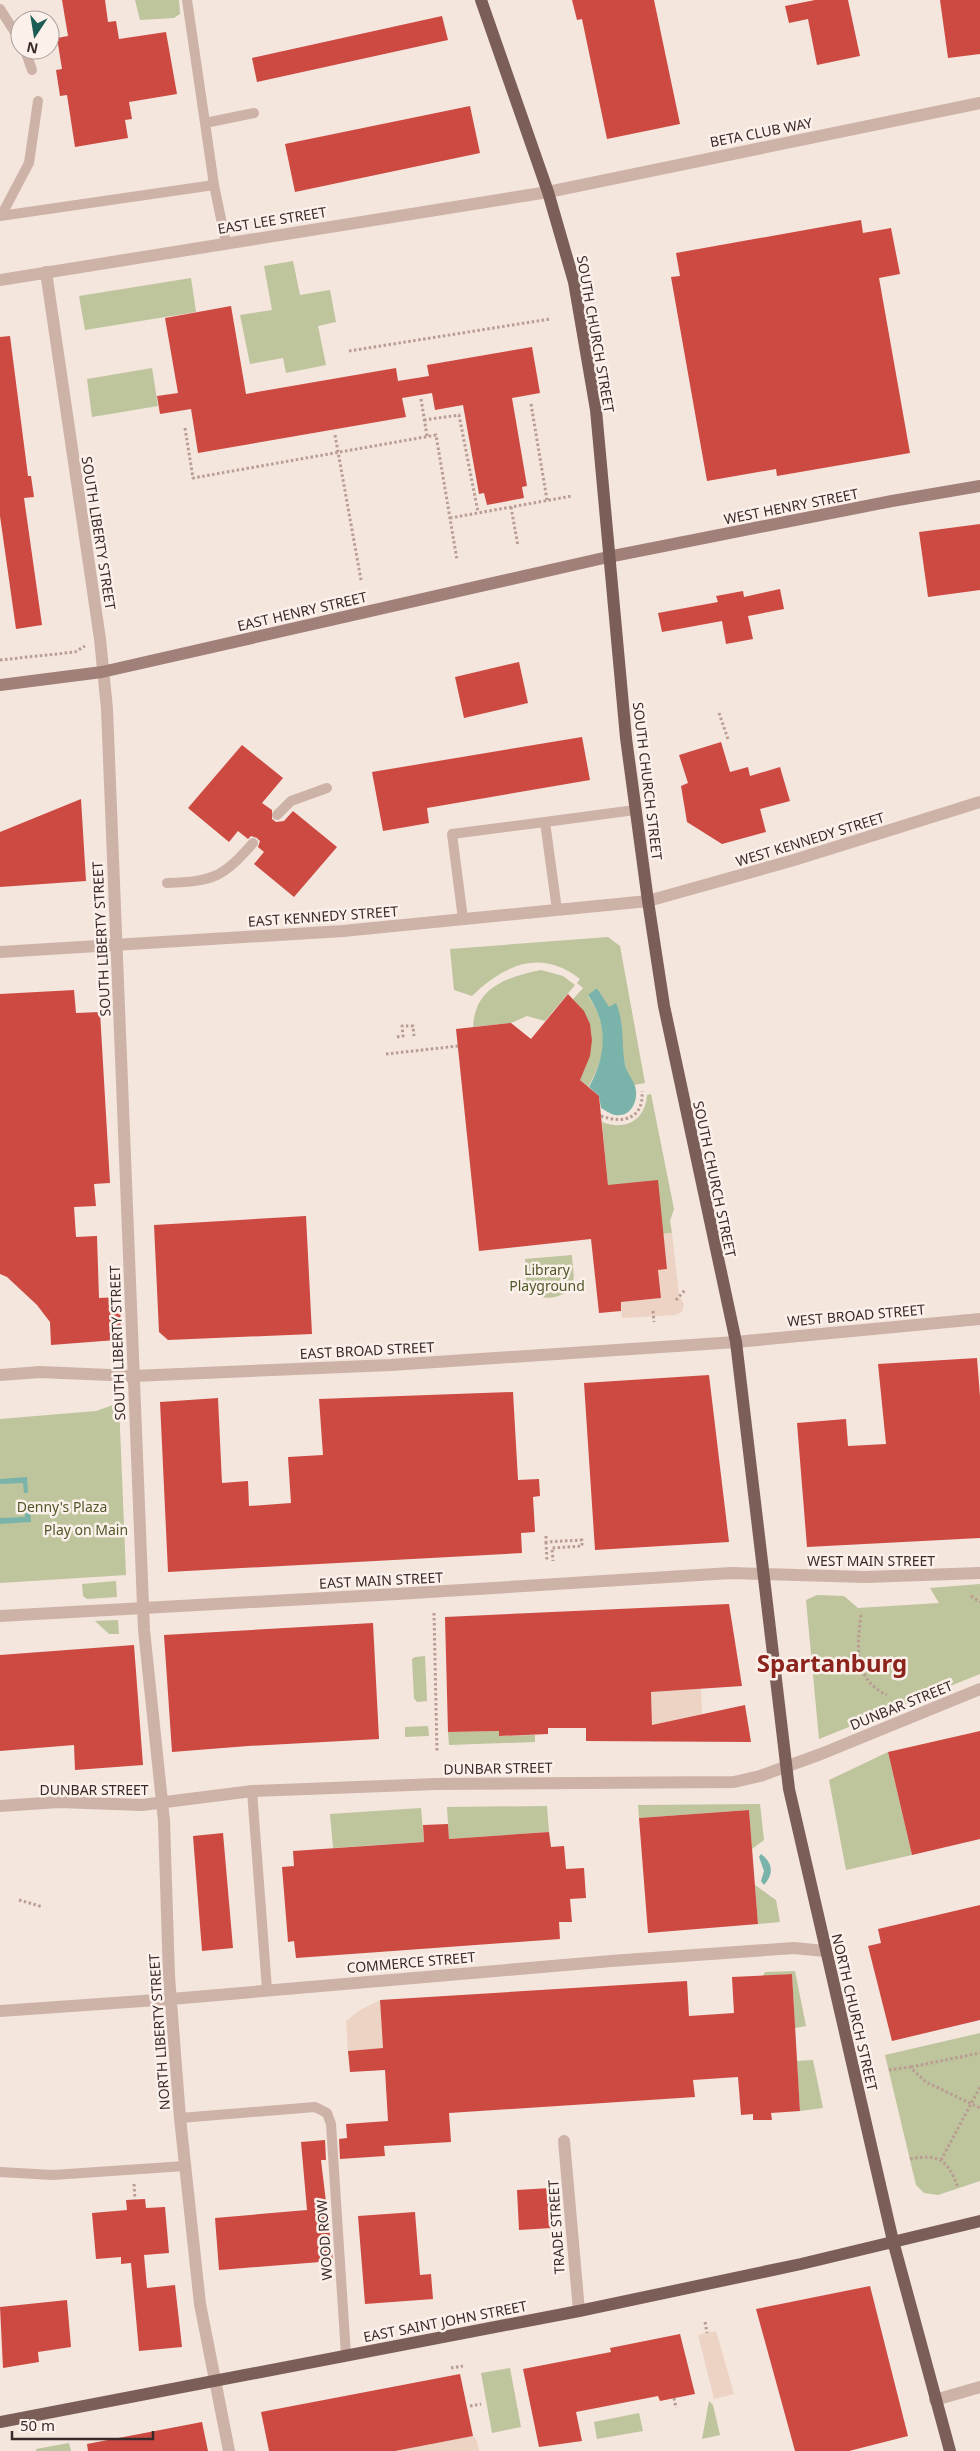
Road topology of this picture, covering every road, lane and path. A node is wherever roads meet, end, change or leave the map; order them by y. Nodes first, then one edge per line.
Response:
1 (187, 0) edge
2 (482, 0) edge
3 (0, 9) edge
4 (10, 24) edge
5 (28, 60) edge
6 (32, 70) dead end
7 (38, 100) dead end
8 (980, 103) edge
9 (254, 113) dead end
10 (205, 123) junction
11 (214, 185) junction
12 (548, 192) junction
13 (1, 216) edge
14 (226, 243) junction
15 (46, 272) junction
16 (0, 280) edge
17 (550, 319) dead end
18 (349, 351) dead end
19 (421, 399) dead end
20 (531, 404) dead end
21 (424, 420) junction
22 (185, 428) dead end
23 (335, 435) dead end
24 (427, 436) junction
25 (338, 452) junction
26 (980, 486) edge
27 (572, 496) dead end
28 (547, 500) junction
29 (511, 507) junction
30 (478, 512) junction
31 (450, 518) junction
32 (518, 546) dead end
33 (608, 557) junction
34 (457, 560) dead end
35 (361, 580) dead end
36 (85, 646) dead end
37 (0, 660) edge
38 (102, 672) junction
39 (0, 686) edge
40 (719, 713) dead end
41 (728, 739) dead end
42 (327, 788) dead end
43 (980, 802) edge
44 (636, 810) junction
45 (277, 814) dead end
46 (545, 822) junction
47 (253, 843) dead end
48 (167, 883) dead end
49 (648, 901) junction
50 (557, 910) junction
51 (463, 919) junction
52 (116, 946) junction
53 (0, 952) edge
54 (396, 1036) dead end
55 (414, 1036) dead end
56 (458, 1046) dead end
57 (386, 1054) dead end
58 (642, 1091) dead end
59 (601, 1116) dead end
60 (685, 1290) dead end
61 (676, 1300) dead end
62 (653, 1311) dead end
63 (980, 1319) edge
64 (654, 1322) dead end
65 (736, 1342) junction
66 (0, 1375) edge
67 (133, 1376) junction
68 (546, 1536) dead end
69 (546, 1542) junction
70 (547, 1561) dead end
71 (553, 1561) dead end
72 (980, 1573) edge
73 (763, 1574) junction
74 (971, 1596) dead end
75 (980, 1602) edge
76 (142, 1608) junction
77 (434, 1613) dead end
78 (861, 1615) dead end
79 (0, 1616) edge
80 (980, 1689) edge
81 (887, 1695) dead end
82 (437, 1752) dead end
83 (786, 1766) junction
84 (252, 1792) junction
85 (162, 1803) junction
86 (0, 1806) edge
87 (19, 1900) dead end
88 (43, 1908) dead end
89 (825, 1951) junction
90 (267, 1989) junction
91 (171, 1999) junction
92 (0, 2010) edge
93 (980, 2053) edge
94 (910, 2067) junction
95 (889, 2070) dead end
96 (980, 2087) edge
97 (972, 2104) junction
98 (980, 2108) edge
99 (180, 2118) junction
100 (564, 2141) dead end
101 (910, 2159) dead end
102 (941, 2160) junction
103 (0, 2164) edge
104 (185, 2166) junction
105 (5, 2172) edge
106 (133, 2181) dead end
107 (958, 2188) dead end
108 (135, 2200) dead end
109 (980, 2221) edge
110 (893, 2241) junction
111 (579, 2311) junction
112 (705, 2322) dead end
113 (707, 2333) dead end
114 (346, 2355) junction
115 (462, 2366) dead end
116 (451, 2368) dead end
117 (216, 2379) junction
118 (980, 2387) edge
119 (674, 2398) dead end
120 (935, 2400) junction
121 (482, 2404) dead end
122 (470, 2406) dead end
123 (676, 2408) dead end
124 (0, 2422) edge
125 (229, 2451) edge
126 (950, 2451) edge

1 - 10 lane
2 - 12 main road, SOUTH CHURCH STREET
3 - 4 lane
5 - 6 lane
7 - 13 lane
8 - 12 street, BETA CLUB WAY
9 - 10 lane
10 - 11 lane
11 - 13 lane
11 - 14 lane
12 - 14 street, EAST LEE STREET
12 - 33 main road, SOUTH CHURCH STREET
14 - 15 street, EAST LEE STREET
15 - 16 street, EAST LEE STREET
15 - 38 street, SOUTH LIBERTY STREET
17 - 18 path
19 - 21 path
20 - 28 path
21 - 24 path
21 - 30 path
22 - 25 path
23 - 25 path
24 - 25 path
24 - 31 path
25 - 35 path
26 - 33 main road, WEST HENRY STREET
27 - 28 path
28 - 29 path
29 - 30 path
29 - 32 path
30 - 31 path
31 - 34 path
33 - 38 main road, EAST HENRY STREET
33 - 44 main road, SOUTH CHURCH STREET
36 - 37 path
38 - 39 main road, EAST HENRY STREET
38 - 52 street, SOUTH LIBERTY STREET
40 - 41 path
42 - 45 lane
43 - 49 street, WEST KENNEDY STREET
44 - 46 lane
44 - 49 main road, SOUTH CHURCH STREET
46 - 50 lane
46 - 51 lane
47 - 48 lane
49 - 50 street, EAST KENNEDY STREET
49 - 65 main road, SOUTH CHURCH STREET
50 - 51 street, EAST KENNEDY STREET
51 - 52 street, EAST KENNEDY STREET
52 - 53 street, EAST KENNEDY STREET
52 - 67 street, SOUTH LIBERTY STREET
54 - 55 path
56 - 57 path
58 - 59 path
60 - 61 path
62 - 64 path
63 - 65 street, WEST BROAD STREET
65 - 67 street, EAST BROAD STREET
65 - 73 main road, SOUTH CHURCH STREET
66 - 67 street, EAST BROAD STREET
67 - 76 street, SOUTH LIBERTY STREET
68 - 69 path
69 - 70 path
69 - 71 path
72 - 73 street, WEST MAIN STREET
73 - 76 street, EAST MAIN STREET
73 - 83 main road, NORTH CHURCH STREET
74 - 75 path
76 - 79 street, EAST MAIN STREET
76 - 85 street, NORTH LIBERTY STREET
77 - 82 path
78 - 81 path
80 - 83 street, DUNBAR STREET
83 - 84 street, DUNBAR STREET
83 - 89 main road, NORTH CHURCH STREET
84 - 85 street, DUNBAR STREET
84 - 90 lane
85 - 86 street, DUNBAR STREET
85 - 91 street, NORTH LIBERTY STREET
87 - 88 path
89 - 90 street, COMMERCE STREET
89 - 110 main road, NORTH CHURCH STREET
90 - 91 street, COMMERCE STREET
91 - 92 street, COMMERCE STREET
91 - 99 street, NORTH LIBERTY STREET
93 - 94 path
94 - 95 path
94 - 97 path
96 - 97 path
97 - 98 path
97 - 102 path
99 - 104 street, NORTH LIBERTY STREET
99 - 114 lane, WOOD ROW
100 - 111 street, TRADE STREET
101 - 102 path
102 - 107 path
103 - 105 lane
104 - 105 lane
104 - 117 street, NORTH LIBERTY STREET
106 - 108 path
109 - 110 main road, EAST SAINT JOHN STREET
110 - 111 main road, EAST SAINT JOHN STREET
110 - 120 main road, NORTH CHURCH STREET
111 - 114 main road, EAST SAINT JOHN STREET
112 - 113 path
114 - 117 main road, EAST SAINT JOHN STREET
115 - 116 path
117 - 124 main road, EAST SAINT JOHN STREET
117 - 125 street, NORTH LIBERTY STREET
118 - 120 street
119 - 123 path
120 - 126 main road, NORTH CHURCH STREET
121 - 122 path

